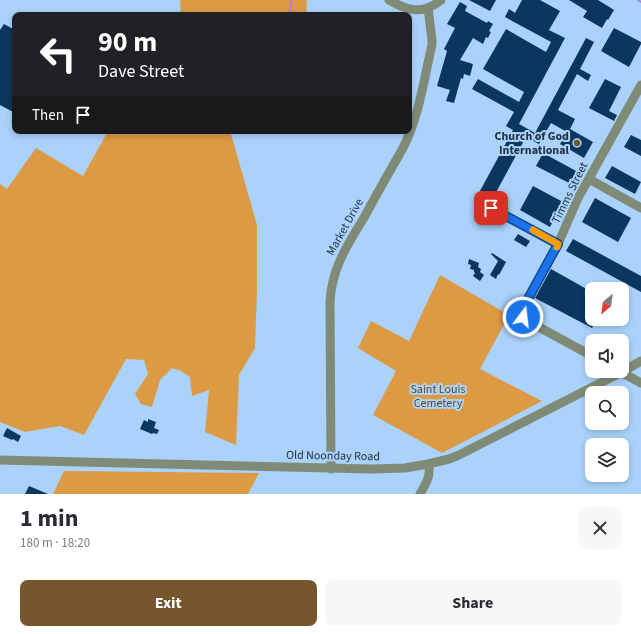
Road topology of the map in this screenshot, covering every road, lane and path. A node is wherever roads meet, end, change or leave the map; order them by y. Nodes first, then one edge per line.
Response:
1 (389, 0) edge
2 (441, 0) edge
3 (428, 8) junction
4 (641, 85) edge
5 (412, 128) edge
6 (410, 134) edge
7 (589, 179) junction
8 (491, 208) dead end
9 (641, 208) edge
10 (558, 244) junction
11 (585, 352) edge
12 (641, 361) edge
13 (629, 367) edge
14 (629, 377) edge
15 (608, 378) edge
16 (641, 383) edge
17 (0, 460) edge
18 (428, 464) junction
19 (331, 469) junction
20 (420, 494) edge

1 - 3 street
2 - 3 street
3 - 5 street, Market Drive
4 - 7 street, Timms Street
6 - 19 street, Market Drive
7 - 9 street
7 - 10 street, Timms Street
8 - 10 street
10 - 11 street, Timms Street
12 - 13 street, Old Noonday Road
14 - 16 street
15 - 18 street, Old Noonday Road
17 - 19 street, Old Noonday Road
18 - 19 street, Old Noonday Road
18 - 20 street

